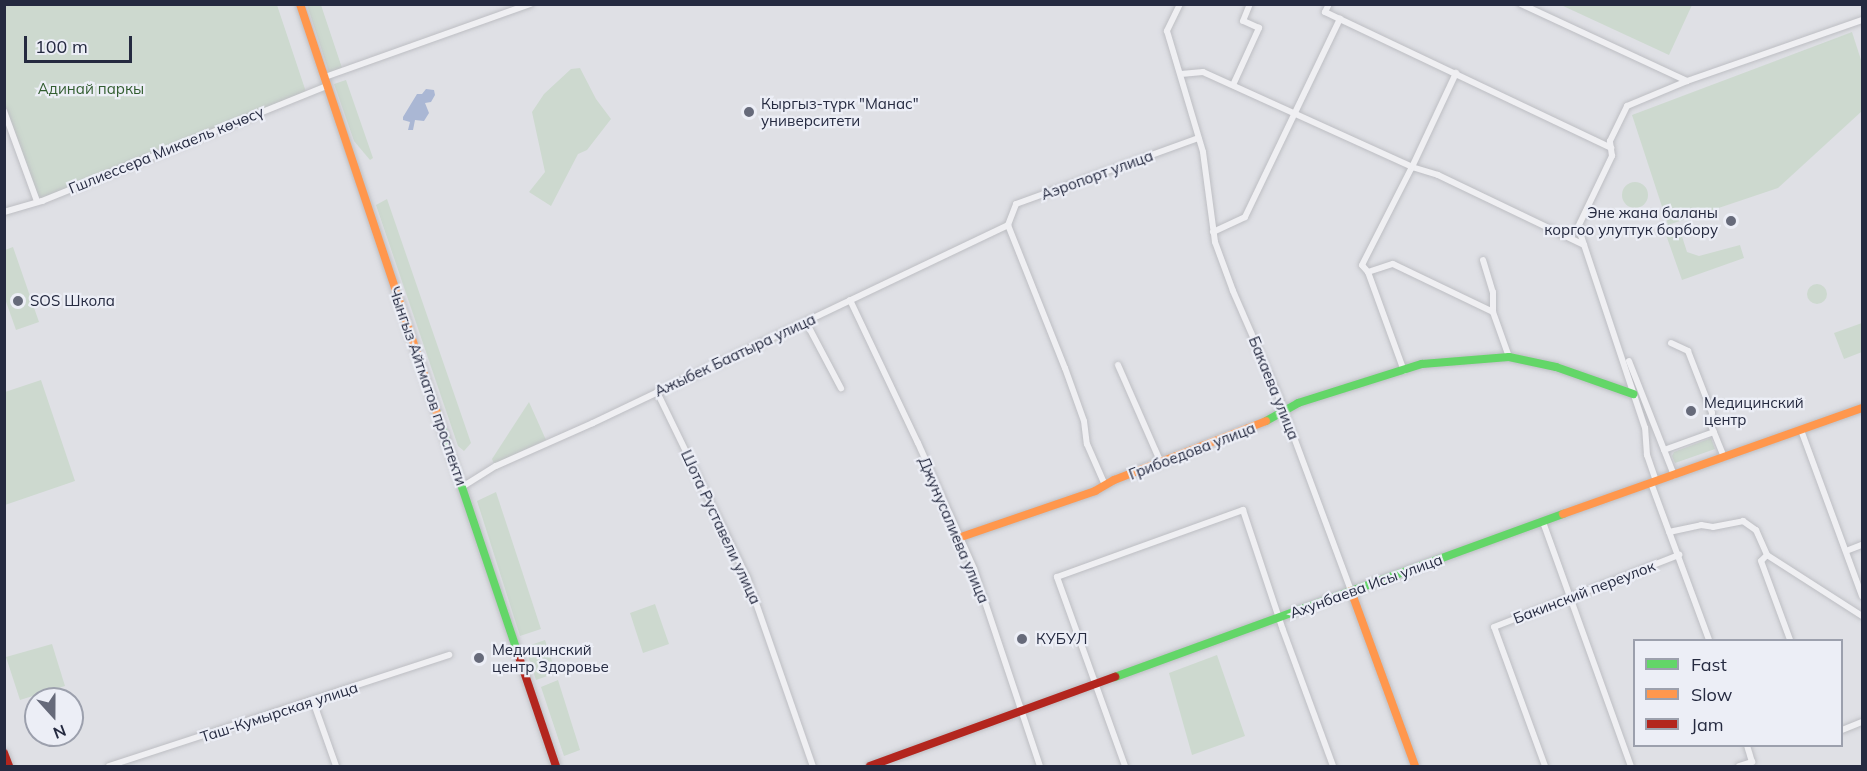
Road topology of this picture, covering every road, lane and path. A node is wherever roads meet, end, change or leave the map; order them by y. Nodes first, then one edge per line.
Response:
1 (300, 4) edge
2 (1180, 4) edge
3 (1250, 4) edge
4 (1329, 4) edge
5 (1521, 4) edge
6 (527, 5) edge
7 (1340, 19) junction
8 (1863, 20) edge
9 (1456, 73) junction
10 (1181, 74) junction
11 (1687, 81) junction
12 (326, 82) junction
13 (1233, 85) junction
14 (4, 111) edge
15 (1293, 114) junction
16 (1198, 138) junction
17 (1611, 148) junction
18 (1412, 168) junction
19 (38, 201) junction
20 (4, 212) edge
21 (1008, 225) junction
22 (1213, 232) junction
23 (1584, 245) junction
24 (1484, 260) dead end
25 (1368, 272) junction
26 (850, 300) junction
27 (1493, 312) junction
28 (806, 322) junction
29 (1671, 344) dead end
30 (1509, 357) junction
31 (1629, 361) dead end
32 (1118, 365) dead end
33 (1404, 371) junction
34 (841, 388) dead end
35 (657, 392) junction
36 (1633, 394) junction
37 (1863, 408) edge
38 (1284, 411) junction
39 (1802, 430) junction
40 (1714, 432) junction
41 (1664, 450) junction
42 (1724, 457) junction
43 (1161, 463) junction
44 (1674, 475) junction
45 (1653, 482) junction
46 (1105, 485) junction
47 (462, 487) junction
48 (1543, 522) junction
49 (1669, 532) junction
50 (961, 537) junction
51 (1863, 545) edge
52 (1846, 551) junction
53 (1679, 555) junction
54 (1767, 555) junction
55 (1351, 591) junction
56 (1863, 596) edge
57 (1570, 598) junction
58 (1863, 616) edge
59 (1279, 617) junction
60 (1709, 639) edge
61 (1790, 639) edge
62 (449, 655) dead end
63 (1095, 685) junction
64 (313, 701) junction
65 (1022, 712) junction
66 (1863, 722) edge
67 (1843, 730) edge
68 (1746, 747) edge
69 (4, 753) edge
70 (9, 766) edge
71 (111, 766) edge
72 (336, 766) edge
73 (556, 766) edge
74 (813, 766) edge
75 (870, 766) edge
76 (1040, 766) edge
77 (1125, 766) edge
78 (1333, 766) edge
79 (1415, 766) edge
80 (1545, 766) edge
81 (1631, 766) edge
82 (1739, 766) edge

1 - 12 main road, Чынгыз Айтматов проспекти
2 - 10 street, Бакаева улица
3 - 13 street
4 - 7 street
5 - 11 street
6 - 12 street, Гшлиессера Микаель көчөсү
7 - 9 street
7 - 15 street
8 - 11 street
9 - 17 street
9 - 18 street
10 - 13 street
10 - 16 street, Бакаева улица
11 - 17 street
12 - 19 street, Гшлиессера Микаель көчөсү
12 - 47 main road, Чынгыз Айтматов проспекти
13 - 15 street
14 - 19 street
15 - 18 street
15 - 22 street
16 - 21 street, Аэропорт улица
16 - 22 street, Бакаева улица
17 - 23 street
18 - 23 street
18 - 25 street
19 - 20 street, Гшлиессера Микаель көчөсү
21 - 26 street, Ажыбек Баатыра улица
21 - 46 street
22 - 38 street, Бакаева улица
23 - 36 street
24 - 27 street
25 - 27 street
25 - 33 street
26 - 28 street, Ажыбек Баатыра улица
26 - 50 street, Джунусалиева улица
27 - 30 street
28 - 34 street
28 - 35 street, Ажыбек Баатыра улица
29 - 40 street
30 - 33 main road, Грибоедова улица
30 - 36 main road, Грибоедова улица
31 - 41 street
32 - 43 street
33 - 38 main road, Грибоедова улица
35 - 47 street, Ажыбек Баатыра улица
35 - 74 street, Шота Руставели улица
36 - 45 street
37 - 39 main road, Ахунбаева Исы улица
38 - 43 main road, Грибоедова улица
38 - 55 street, Бакаева улица
39 - 42 main road, Ахунбаева Исы улица
39 - 52 street
40 - 41 street
40 - 42 street
41 - 44 street
42 - 44 main road, Ахунбаева Исы улица
43 - 46 main road, Грибоедова улица
44 - 45 main road, Ахунбаева Исы улица
45 - 48 main road, Ахунбаева Исы улица
45 - 49 street
46 - 50 main road, Грибоедова улица
47 - 73 main road, Чынгыз Айтматов проспекти
48 - 55 main road, Ахунбаева Исы улица
48 - 57 street
49 - 53 street
49 - 54 street
50 - 65 street, Джунусалиева улица
51 - 52 street
52 - 56 street
53 - 57 street, Бакинский переулок
53 - 60 street
54 - 58 street
54 - 61 street
55 - 59 main road, Ахунбаева Исы улица
55 - 79 main road, Бакаева улица
57 - 80 street, Бакинский переулок
57 - 81 street
59 - 63 main road, Ахунбаева Исы улица
59 - 63 street
59 - 78 street
62 - 64 street, Таш-Кумырская улица
63 - 65 main road, Ахунбаева Исы улица
63 - 77 street
64 - 71 street, Таш-Кумырская улица
64 - 72 street
65 - 75 main road, Ахунбаева Исы улица
65 - 76 street, Джунусалиева улица
66 - 67 street
68 - 82 street
69 - 70 main road

